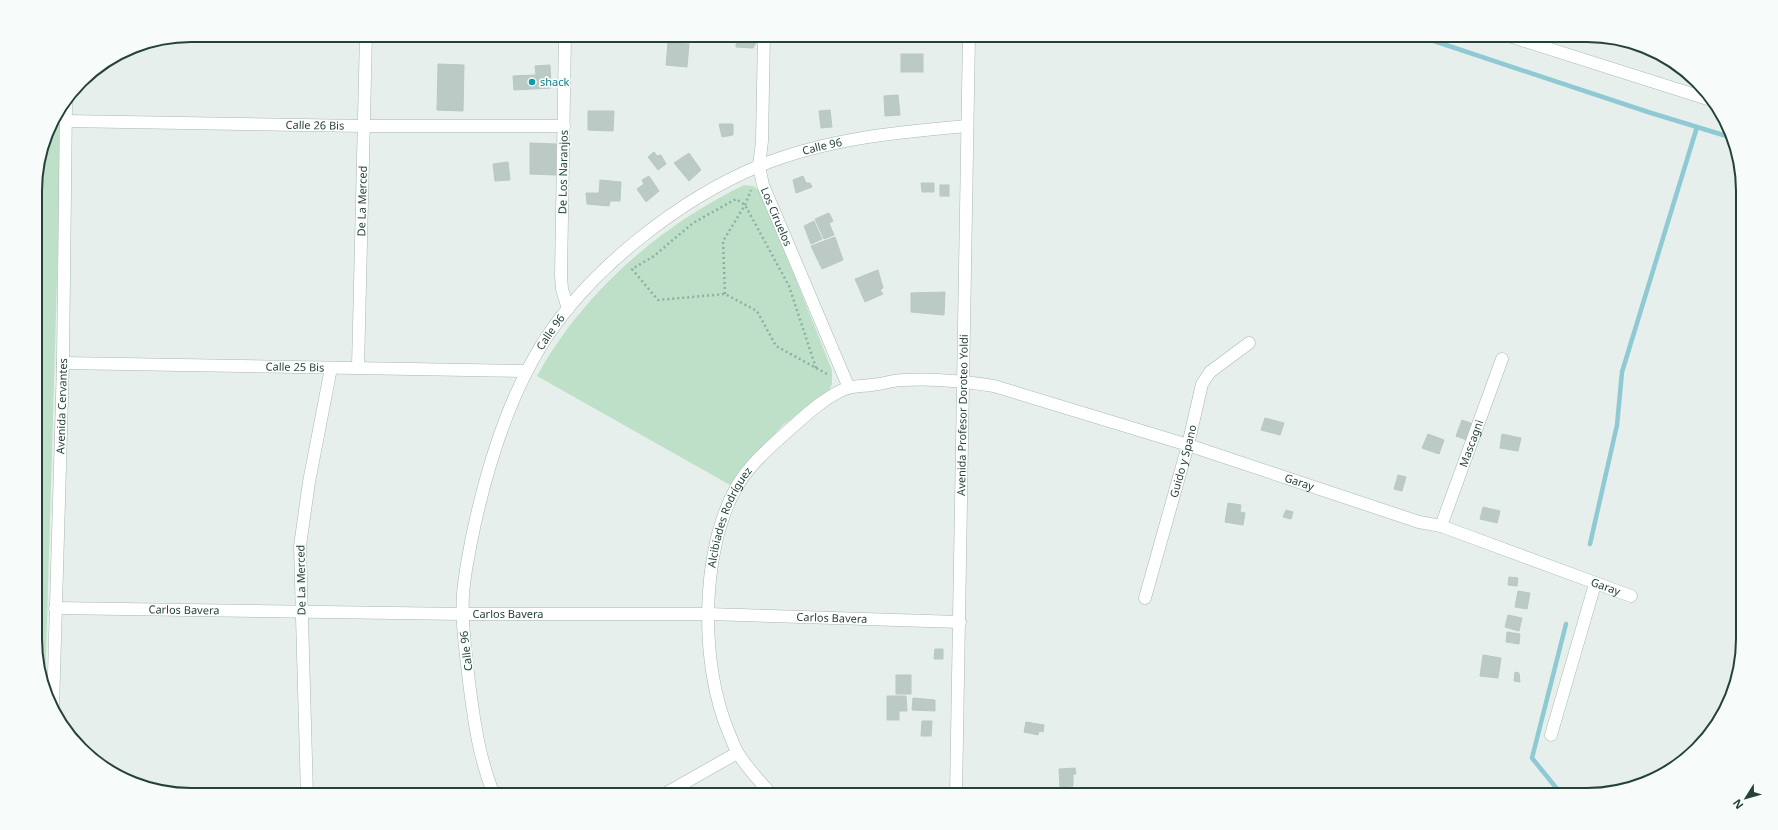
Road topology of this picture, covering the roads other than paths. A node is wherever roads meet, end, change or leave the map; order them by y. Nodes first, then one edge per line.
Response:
1 (366, 42) edge
2 (565, 42) edge
3 (764, 42) edge
4 (969, 42) edge
5 (1528, 42) edge
6 (1703, 97) edge
7 (66, 111) edge
8 (65, 121) junction
9 (365, 126) junction
10 (564, 126) junction
11 (967, 126) junction
12 (759, 166) junction
13 (568, 309) junction
14 (1249, 343) dead end
15 (1502, 359) dead end
16 (63, 364) junction
17 (358, 367) junction
18 (331, 368) junction
19 (528, 371) junction
20 (963, 380) junction
21 (847, 383) junction
22 (1188, 445) junction
23 (1441, 526) junction
24 (1595, 584) junction
25 (1631, 596) dead end
26 (1145, 598) dead end
27 (55, 608) junction
28 (302, 611) junction
29 (463, 614) junction
30 (708, 614) junction
31 (960, 622) junction
32 (53, 697) edge
33 (1551, 735) dead end
34 (737, 753) junction
35 (307, 788) edge
36 (491, 788) edge
37 (675, 788) edge
38 (766, 788) edge
39 (956, 788) edge

1 - 9 street, De La Merced
2 - 10 street, De Los Naranjos
3 - 12 street, Los Ciruelos
4 - 11 street, Avenida Profesor Doroteo Yoldi
5 - 6 street
7 - 8 street, Avenida Cervantes
8 - 9 street, Calle 26 Bis
8 - 16 street, Avenida Cervantes
9 - 10 street, Calle 26 Bis
9 - 17 street, De La Merced
10 - 13 street, De Los Naranjos
11 - 12 street, Calle 96
11 - 20 street, Avenida Profesor Doroteo Yoldi
12 - 13 street, Calle 96
12 - 21 street, Los Ciruelos
13 - 19 street, Calle 96
14 - 22 street, Guido y Spano
15 - 23 street, Mascagni
16 - 18 street, Calle 25 Bis
16 - 27 street, Avenida Cervantes
17 - 18 street, Calle 25 Bis
17 - 19 street, Calle 25 Bis
18 - 28 street, De La Merced
19 - 29 street, Calle 96
20 - 21 street, Alcibiades Rodríguez
20 - 22 street, Garay
20 - 31 street, Avenida Profesor Doroteo Yoldi
21 - 30 street, Alcibiades Rodríguez
22 - 23 street, Garay
22 - 26 street, Guido y Spano
23 - 24 street, Garay
24 - 25 street, Garay
24 - 33 street
27 - 28 street, Carlos Bavera
27 - 32 street, Avenida Cervantes
28 - 29 street, Carlos Bavera
28 - 35 street, De La Merced
29 - 30 street, Carlos Bavera
29 - 36 street, Calle 96
30 - 31 street, Carlos Bavera
30 - 34 street, Alcibiades Rodríguez
31 - 39 street, Avenida Profesor Doroteo Yoldi
34 - 37 street
34 - 38 street, Alcibiades Rodríguez

